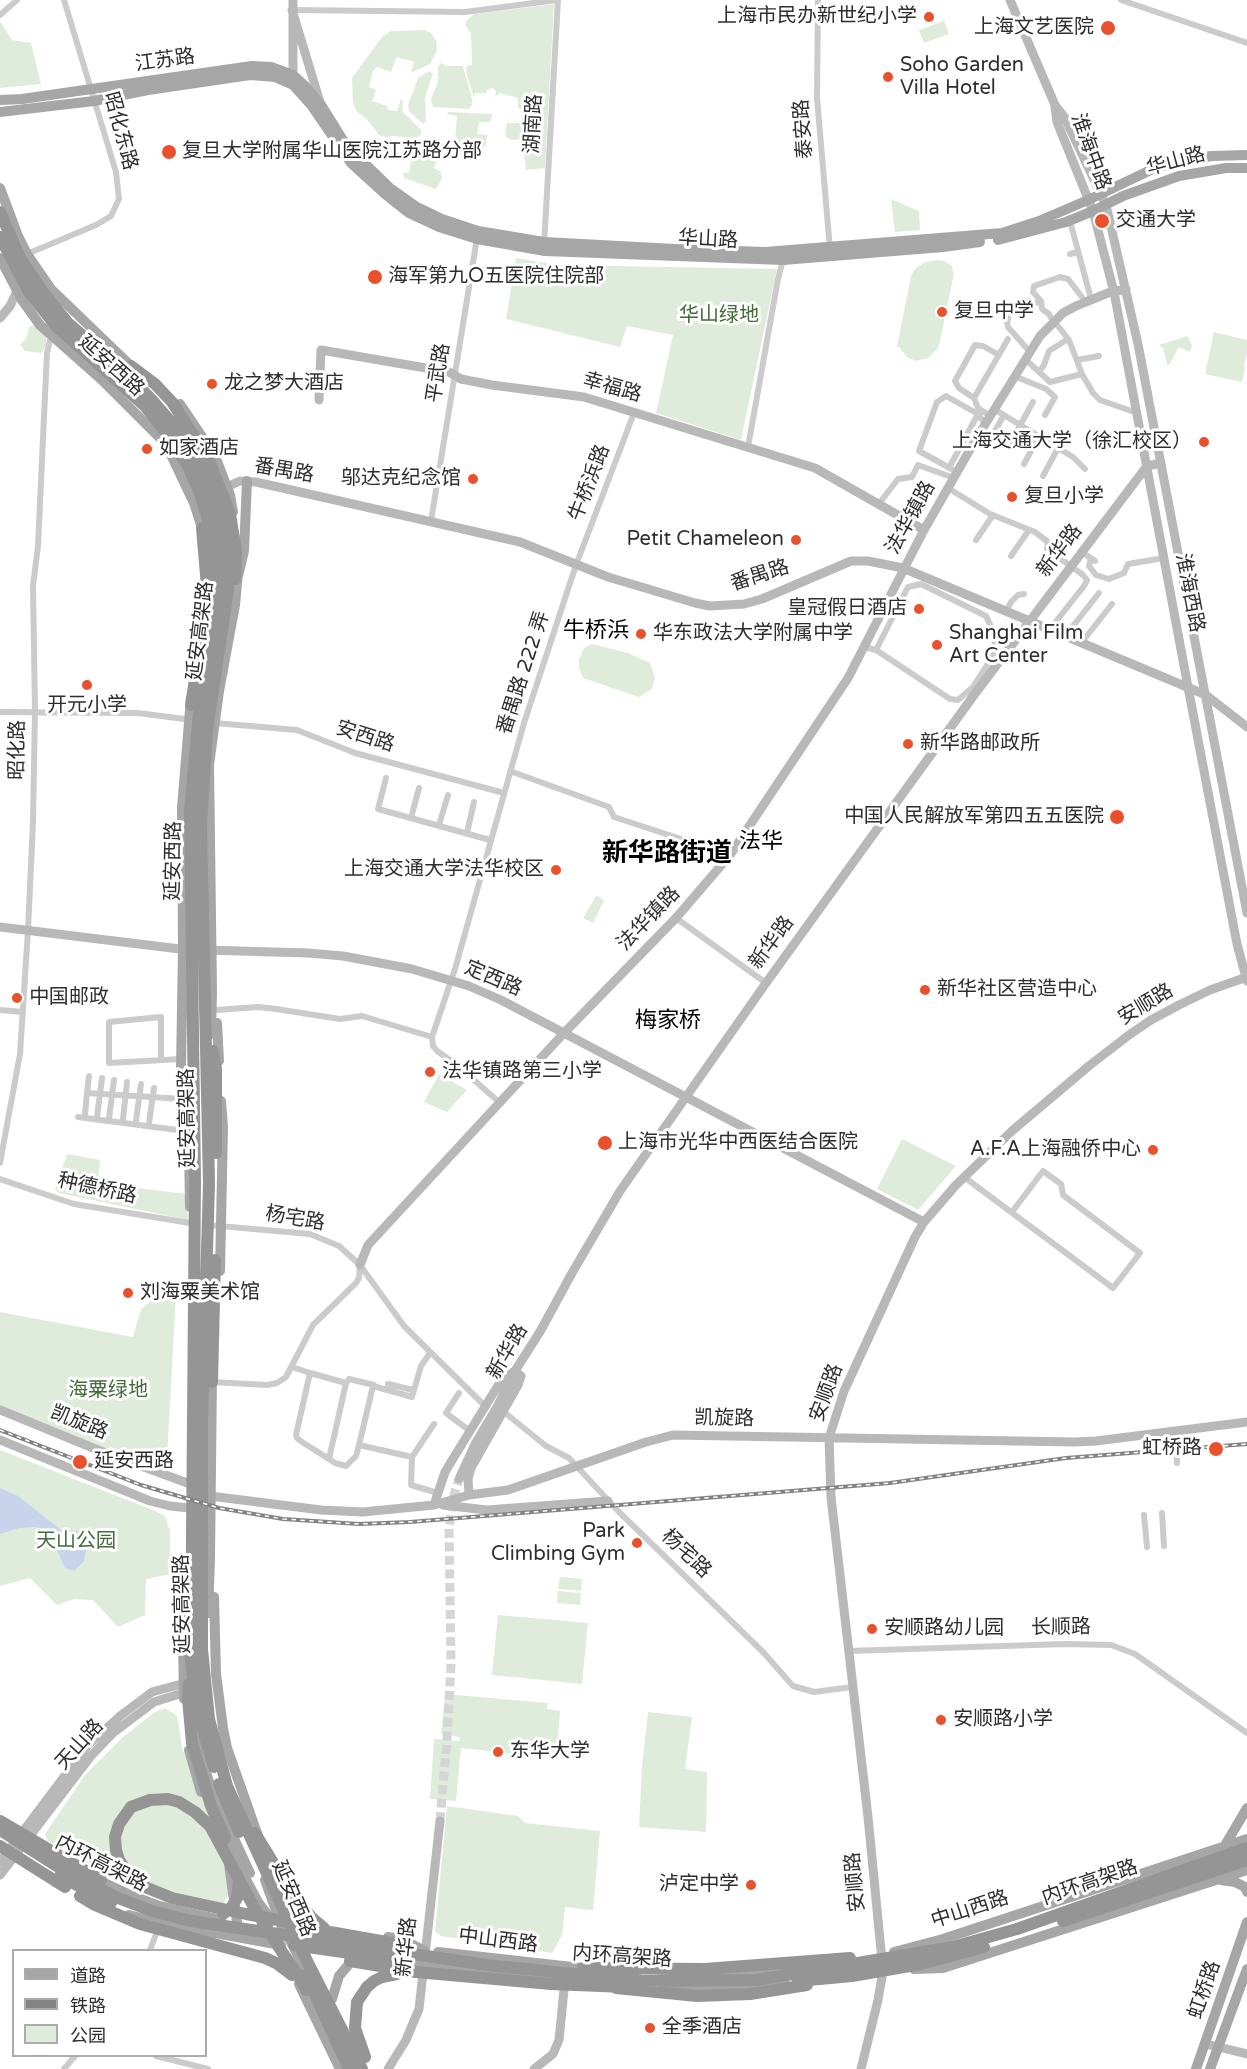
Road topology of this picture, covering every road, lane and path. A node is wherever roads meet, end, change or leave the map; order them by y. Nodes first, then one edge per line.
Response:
1 (17, 0) edge
2 (64, 0) edge
3 (558, 0) edge
4 (818, 0) edge
5 (1010, 0) edge
6 (1121, 0) edge
7 (293, 5) edge
8 (1, 14) edge
9 (1247, 43) edge
10 (293, 80) junction
11 (91, 89) junction
12 (0, 100) edge
13 (94, 101) junction
14 (321, 105) junction
15 (1055, 105) junction
16 (0, 112) edge
17 (1247, 155) edge
18 (1247, 168) edge
19 (0, 188) edge
20 (1102, 193) junction
21 (1088, 200) junction
22 (1106, 205) junction
23 (1093, 211) junction
24 (0, 212) edge
25 (1070, 220) junction
26 (478, 235) junction
27 (0, 237) edge
28 (544, 246) junction
29 (830, 251) junction
30 (1078, 252) junction
31 (27, 254) junction
32 (1070, 254) dead end
33 (0, 258) edge
34 (783, 260) junction
35 (1126, 289) junction
36 (18, 291) junction
37 (1114, 292) junction
38 (1088, 300) junction
39 (1041, 302) junction
40 (3, 308) edge
41 (0, 318) edge
42 (1054, 322) junction
43 (51, 336) junction
44 (1008, 339) dead end
45 (1068, 339) junction
46 (999, 355) junction
47 (1027, 355) junction
48 (1099, 356) dead end
49 (1077, 360) junction
50 (131, 366) junction
51 (1039, 372) junction
52 (1082, 374) junction
53 (455, 375) junction
54 (1014, 375) junction
55 (974, 398) junction
56 (319, 400) dead end
57 (1033, 402) dead end
58 (634, 413) junction
59 (1137, 413) junction
60 (978, 414) junction
61 (1004, 415) junction
62 (1045, 415) dead end
63 (990, 416) junction
64 (1020, 424) junction
65 (992, 436) dead end
66 (1039, 436) junction
67 (967, 444) junction
68 (1009, 445) dead end
69 (748, 447) junction
70 (1058, 448) junction
71 (1161, 463) junction
72 (1024, 464) dead end
73 (1147, 466) junction
74 (1085, 469) dead end
75 (953, 473) junction
76 (1043, 476) dead end
77 (247, 481) junction
78 (948, 488) junction
79 (222, 489) junction
80 (194, 503) junction
81 (878, 505) junction
82 (993, 516) junction
83 (430, 521) junction
84 (202, 528) junction
85 (924, 530) junction
86 (1029, 530) junction
87 (975, 540) dead end
88 (1011, 556) dead end
89 (1089, 557) junction
90 (1164, 558) junction
91 (576, 565) junction
92 (1071, 567) junction
93 (903, 568) junction
94 (238, 576) junction
95 (931, 584) junction
96 (961, 591) junction
97 (1099, 593) dead end
98 (1024, 594) dead end
99 (889, 596) junction
100 (900, 601) junction
101 (957, 601) junction
102 (1112, 604) dead end
103 (995, 605) junction
104 (1007, 610) junction
105 (987, 618) junction
106 (1031, 620) junction
107 (228, 621) junction
108 (1050, 628) junction
109 (1066, 635) junction
110 (1082, 642) junction
111 (864, 648) junction
112 (876, 650) junction
113 (1188, 687) junction
114 (976, 688) junction
115 (1206, 695) junction
116 (35, 711) junction
117 (0, 712) edge
118 (192, 720) junction
119 (215, 723) junction
120 (1247, 727) edge
121 (194, 757) junction
122 (510, 771) junction
123 (386, 778) dead end
124 (419, 788) dead end
125 (504, 793) junction
126 (448, 795) dead end
127 (474, 801) dead end
128 (411, 818) junction
129 (439, 825) junction
130 (192, 829) junction
131 (467, 833) junction
132 (490, 840) junction
133 (182, 855) junction
134 (730, 855) junction
135 (192, 903) junction
136 (1247, 913) edge
137 (676, 918) junction
138 (0, 927) edge
139 (28, 930) junction
140 (187, 950) junction
141 (212, 951) junction
142 (1247, 978) edge
143 (451, 980) junction
144 (766, 983) junction
145 (212, 992) junction
146 (0, 1010) edge
147 (23, 1012) junction
148 (211, 1013) junction
149 (564, 1033) junction
150 (432, 1037) junction
151 (181, 1059) junction
152 (161, 1060) junction
153 (89, 1076) dead end
154 (102, 1078) dead end
155 (114, 1080) dead end
156 (128, 1082) dead end
157 (141, 1084) dead end
158 (154, 1088) dead end
159 (87, 1093) junction
160 (100, 1094) junction
161 (112, 1095) junction
162 (126, 1096) junction
163 (185, 1096) junction
164 (686, 1096) junction
165 (139, 1097) junction
166 (152, 1098) junction
167 (500, 1103) junction
168 (97, 1117) dead end
169 (109, 1119) dead end
170 (123, 1119) dead end
171 (136, 1121) dead end
172 (149, 1123) dead end
173 (185, 1131) junction
174 (0, 1163) edge
175 (964, 1177) junction
176 (0, 1179) edge
177 (188, 1182) junction
178 (1012, 1212) junction
179 (924, 1222) junction
180 (190, 1223) junction
181 (208, 1225) junction
182 (221, 1226) junction
183 (360, 1265) junction
184 (430, 1353) junction
185 (292, 1367) junction
186 (515, 1371) junction
187 (310, 1373) junction
188 (212, 1382) junction
189 (346, 1383) junction
190 (388, 1384) dead end
191 (373, 1386) junction
192 (413, 1390) junction
193 (459, 1393) dead end
194 (485, 1406) junction
195 (0, 1410) edge
196 (504, 1412) junction
197 (193, 1413) junction
198 (212, 1413) junction
199 (1247, 1422) edge
200 (434, 1424) dead end
201 (1247, 1427) edge
202 (470, 1431) junction
203 (1176, 1432) junction
204 (1161, 1437) dead end
205 (829, 1438) junction
206 (0, 1440) edge
207 (359, 1445) junction
208 (412, 1457) junction
209 (329, 1459) junction
210 (1177, 1463) dead end
211 (578, 1467) junction
212 (459, 1479) tunnel mouth
213 (190, 1484) junction
214 (438, 1493) junction
215 (470, 1495) junction
216 (210, 1496) junction
217 (608, 1501) junction
218 (434, 1505) junction
219 (189, 1508) junction
220 (1162, 1513) dead end
221 (1144, 1515) dead end
222 (1164, 1546) dead end
223 (1147, 1547) dead end
224 (848, 1652) junction
225 (191, 1659) junction
226 (210, 1678) junction
227 (188, 1687) junction
228 (852, 1687) junction
229 (1247, 1733) edge
230 (241, 1787) junction
231 (212, 1791) junction
232 (237, 1808) junction
233 (1247, 1808) edge
234 (212, 1814) junction
235 (440, 1821) tunnel mouth
236 (0, 1823) edge
237 (0, 1830) edge
238 (220, 1831) junction
239 (22, 1838) junction
240 (1247, 1839) edge
241 (0, 1840) edge
242 (1224, 1847) junction
243 (1247, 1848) edge
244 (4, 1854) edge
245 (242, 1855) junction
246 (1247, 1860) edge
247 (266, 1861) junction
248 (1247, 1870) edge
249 (0, 1875) edge
250 (1218, 1879) junction
251 (1247, 1892) edge
252 (201, 1916) junction
253 (237, 1922) junction
254 (1247, 1922) edge
255 (160, 1923) junction
256 (285, 1930) junction
257 (330, 1932) junction
258 (294, 1947) junction
259 (953, 1947) junction
260 (150, 1949) edge
261 (425, 1950) junction
262 (356, 1956) junction
263 (881, 1956) junction
264 (297, 1964) junction
265 (487, 1965) junction
266 (419, 1968) junction
267 (575, 1968) junction
268 (1247, 1969) edge
269 (883, 1971) junction
270 (852, 1976) junction
271 (565, 1980) junction
272 (754, 1986) junction
273 (645, 1988) junction
274 (310, 1997) junction
275 (332, 1999) junction
276 (326, 2023) junction
277 (1206, 2044) junction
278 (1219, 2048) junction
279 (1247, 2054) edge
280 (73, 2057) edge
281 (163, 2057) edge
282 (367, 2067) edge
283 (64, 2069) edge
284 (208, 2069) edge
285 (340, 2069) edge
286 (351, 2069) edge
287 (388, 2069) edge
288 (534, 2069) edge
289 (861, 2069) edge
290 (1196, 2069) edge
291 (1210, 2069) edge

1 - 8 street
2 - 11 street, 昭化东路
3 - 7 street
3 - 28 street, 湖南路
4 - 29 street, 泰安路
5 - 15 street, 淮海中路
6 - 9 street
7 - 10 street
7 - 14 street, 华山路
10 - 11 main road, 江苏路
10 - 13 main road, 江苏路
10 - 14 main road, 江苏路
10 - 26 main road, 华山路
11 - 12 main road, 江苏路
11 - 13 street, 昭化东路
13 - 16 main road, 江苏路
13 - 31 street, 昭化东路
14 - 26 main road, 华山路
15 - 20 street, 淮海中路
15 - 21 street, 淮海中路
17 - 20 main road, 华山路
18 - 22 main road, 华山路
19 - 31 main road, 延安西路
20 - 21 main road, 华山路
20 - 22 street, 淮海中路
21 - 23 street, 淮海中路
21 - 29 main road, 华山路
22 - 23 main road, 华山路
22 - 35 street, 淮海西路
23 - 25 main road, 华山路
23 - 37 street, 淮海西路
24 - 107 highway, 延安高架路
25 - 29 main road, 华山路
25 - 30 street
26 - 28 main road, 华山路
26 - 53 street, 平武路
27 - 121 highway, 延安高架路
28 - 29 main road, 华山路
28 - 34 main road, 华山路
29 - 34 main road, 华山路
30 - 32 street
30 - 38 street
31 - 36 street
31 - 50 main road, 延安西路
33 - 36 main road, 延安西路
34 - 69 street
35 - 37 street, 法华镇路
35 - 71 street, 淮海西路
36 - 40 street
36 - 43 main road, 延安西路
37 - 38 street, 法华镇路
37 - 59 street, 淮海西路
38 - 39 street
38 - 42 street, 法华镇路
39 - 42 street
39 - 47 street
40 - 41 street
42 - 45 street
42 - 47 street, 法华镇路
43 - 80 main road, 延安西路
43 - 116 street, 昭化路
44 - 46 street
45 - 49 street
45 - 51 street
46 - 55 street
46 - 55 street
47 - 51 street
47 - 54 street, 法华镇路
48 - 49 street
49 - 52 street
50 - 79 main road, 延安西路
50 - 107 highway
51 - 52 street
52 - 59 street
53 - 56 street, 幸福路
53 - 58 street, 幸福路
53 - 83 street, 平武路
54 - 62 street
54 - 63 street, 法华镇路
55 - 63 street
57 - 64 street
58 - 69 street, 幸福路
58 - 91 street, 牛桥浜路
59 - 73 street, 淮海西路
60 - 63 street
60 - 67 street
60 - 75 street
61 - 63 street
61 - 64 street
61 - 65 street
63 - 67 street, 法华镇路
64 - 66 street
64 - 68 street
66 - 70 street
66 - 72 street
67 - 75 street, 法华镇路
69 - 81 street, 幸福路
70 - 74 street
70 - 76 street
71 - 73 street
71 - 115 street, 淮海西路
73 - 89 street, 新华路
73 - 90 street, 淮海西路
75 - 78 street, 法华镇路
75 - 81 street
77 - 79 street, 番禺路
77 - 83 street, 番禺路
77 - 94 main road
78 - 82 street
78 - 85 street, 法华镇路
79 - 80 street, 番禺路
79 - 94 main road, 延安西路
79 - 107 main road, 延安西路
80 - 84 main road, 延安西路
81 - 85 street, 幸福路
82 - 86 street
82 - 87 street
83 - 91 street, 番禺路
84 - 118 main road, 延安西路
84 - 121 highway
85 - 93 street, 法华镇路
86 - 88 street
86 - 92 street
89 - 90 street
89 - 92 street, 新华路
90 - 113 street, 淮海西路
91 - 93 street, 番禺路
91 - 122 street, 番禺路 222 弄
92 - 106 street, 新华路
92 - 108 street
93 - 95 street, 番禺路
93 - 99 street, 法华镇路
94 - 107 main road, 延安西路
95 - 96 street, 番禺路
95 - 100 street
95 - 101 street
96 - 101 street
96 - 103 street, 番禺路
97 - 109 street
98 - 104 street
99 - 100 street
99 - 111 street, 法华镇路
100 - 112 street
101 - 105 street
102 - 110 street
103 - 104 street, 番禺路
103 - 105 street
104 - 106 street, 番禺路
105 - 114 street
106 - 108 street, 番禺路
106 - 114 street, 新华路
107 - 119 main road, 延安西路
107 - 148 highway, 延安高架路
108 - 109 street, 番禺路
109 - 110 street, 番禺路
110 - 113 street, 番禺路
111 - 112 street
111 - 134 street, 法华镇路
112 - 114 street
113 - 115 street, 番禺路
113 - 142 street, 淮海西路
114 - 144 street, 新华路
115 - 120 street, 番禺路
115 - 136 street, 淮海西路
116 - 117 street
116 - 118 street
116 - 139 street, 昭化路
118 - 130 main road, 延安西路
118 - 133 main road
119 - 125 street, 安西路
119 - 141 main road, 延安西路
121 - 135 highway, 延安高架路
122 - 125 street, 番禺路 222 弄
122 - 134 street
123 - 128 street
124 - 128 street
125 - 132 street, 番禺路 222 弄
126 - 129 street
127 - 131 street
128 - 129 street
129 - 131 street
130 - 133 main road
130 - 140 main road, 延安西路
131 - 132 street
132 - 143 street, 番禺路 222 弄
133 - 140 main road
134 - 137 street, 法华镇路
135 - 163 highway
135 - 225 highway, 延安高架路
137 - 144 street
137 - 149 street, 法华镇路
138 - 139 street, 定西路
139 - 140 street, 定西路
139 - 147 street, 昭化路
140 - 141 street, 定西路
140 - 151 main road
140 - 177 main road, 延安西路
141 - 143 street, 定西路
141 - 145 main road, 延安西路
142 - 175 street, 安顺路
143 - 149 street, 定西路
143 - 150 street, 番禺路 222 弄
144 - 164 street, 新华路
145 - 148 main road, 延安西路
145 - 181 main road, 延安西路
146 - 147 street
147 - 174 street, 昭化路
148 - 150 street
148 - 182 main road, 延安西路
148 - 188 highway
148 - 232 highway, 延安高架路
149 - 164 street, 定西路
149 - 167 street, 法华镇路
150 - 167 street
151 - 152 street
151 - 163 main road
152 - 152 street
153 - 159 street
154 - 160 street
155 - 161 street
156 - 162 street
157 - 165 street
158 - 166 street
159 - 160 street
159 - 173 street
160 - 161 street
160 - 168 street
161 - 162 street
161 - 169 street
162 - 165 street
162 - 170 street
163 - 166 street
163 - 173 main road
163 - 177 highway
164 - 179 street, 定西路
164 - 186 street, 新华路
165 - 166 street
165 - 171 street
166 - 172 street
167 - 183 street, 法华镇路
173 - 177 main road
175 - 178 street
175 - 179 street, 安顺路
176 - 180 street, 种德桥路
177 - 180 main road, 延安西路
178 - 178 street
179 - 205 street, 安顺路
180 - 197 main road, 延安西路
181 - 182 street, 杨宅路
181 - 188 main road, 延安西路
182 - 183 street, 杨宅路
182 - 188 main road, 延安西路
183 - 184 street, 杨宅路
183 - 185 street, 法华镇路
184 - 192 street
184 - 194 street, 杨宅路
185 - 187 street
185 - 188 street, 法华镇路
186 - 194 street
186 - 196 street
186 - 212 street, 新华路
187 - 189 street
187 - 209 street
188 - 198 main road, 延安西路
189 - 191 street
189 - 209 street
190 - 192 street
191 - 192 street
191 - 207 street
193 - 202 street
194 - 202 street
195 - 213 street, 凯旋路
196 - 211 street, 杨宅路
196 - 215 street
197 - 198 main road
197 - 213 main road, 延安西路
198 - 216 main road, 延安西路
199 - 203 street, 凯旋路
200 - 208 street
201 - 203 street, 凯旋路
202 - 214 street
203 - 204 street, 凯旋路
203 - 205 street, 凯旋路
203 - 210 street
205 - 211 street, 凯旋路
205 - 224 street, 安顺路
206 - 219 street
207 - 208 street
207 - 209 street
208 - 214 street
211 - 215 street, 凯旋路
211 - 217 street, 杨宅路
213 - 216 street, 凯旋路
213 - 219 main road, 延安西路
214 - 218 street
215 - 218 street, 凯旋路
216 - 218 street, 凯旋路
216 - 219 street
216 - 226 main road, 延安西路
217 - 218 street
217 - 228 street, 杨宅路
219 - 227 main road, 延安西路
220 - 222 street
221 - 223 street
224 - 228 street, 安顺路
224 - 229 street, 长顺路
225 - 245 highway
225 - 276 highway, 延安高架路
226 - 227 street, 天山路
226 - 230 main road, 延安西路
226 - 232 main road, 延安西路
227 - 231 main road, 延安西路
227 - 234 main road, 延安西路
227 - 239 street, 天山路
228 - 263 street, 安顺路
230 - 232 main road
230 - 247 main road, 延安西路
231 - 234 main road, 延安西路
231 - 245 main road, 延安西路
232 - 245 main road, 延安西路
232 - 257 highway
232 - 282 highway, 延安高架路
233 - 242 main road
234 - 238 main road, 延安西路
235 - 261 street, 新华路
236 - 239 main road, 中山西路
236 - 252 highway
237 - 265 highway, 内环高架路
238 - 253 main road
238 - 256 main road, 延安西路
239 - 244 street, 天山路
239 - 253 main road, 中山西路
240 - 242 main road, 中山西路
241 - 273 highway, 内环高架路
242 - 263 main road, 中山西路
243 - 259 highway, 内环高架路
244 - 249 street
244 - 255 main road, 中山西路
244 - 274 highway
245 - 247 main road
245 - 252 highway
245 - 256 main road, 延安西路
245 - 256 main road, 延安西路
245 - 266 highway
246 - 270 highway, 内环高架路
247 - 261 main road
248 - 250 main road, 中山西路
250 - 251 main road
250 - 269 main road, 中山西路
252 - 282 highway
253 - 256 main road, 中山西路
254 - 277 main road, 虹桥路
255 - 258 main road, 中山西路
255 - 260 street
255 - 264 main road
256 - 258 main road, 延安西路
256 - 258 main road
256 - 261 main road, 中山西路
257 - 265 highway
257 - 274 highway
258 - 262 main road, 中山西路
258 - 264 main road, 延安西路
258 - 275 main road
259 - 265 highway, 内环高架路
259 - 267 highway
261 - 266 street, 新华路
261 - 267 main road, 中山西路
262 - 266 main road, 中山西路
262 - 275 main road
263 - 267 main road, 中山西路
263 - 269 street, 安顺路
264 - 285 main road, 延安西路
264 - 286 main road, 延安西路
266 - 271 main road, 中山西路
266 - 273 highway
266 - 282 highway
266 - 287 street, 新华路
268 - 278 main road, 虹桥路
269 - 272 main road, 中山西路
269 - 289 street, 安顺路
270 - 271 highway
270 - 272 highway, 内环高架路
271 - 272 main road, 中山西路
271 - 288 street
272 - 273 highway, 内环高架路
274 - 276 highway
275 - 282 main road
276 - 286 highway, 延安高架路
277 - 278 street
277 - 290 main road, 虹桥路
278 - 279 street
278 - 291 main road, 虹桥路
280 - 283 street
281 - 284 street

